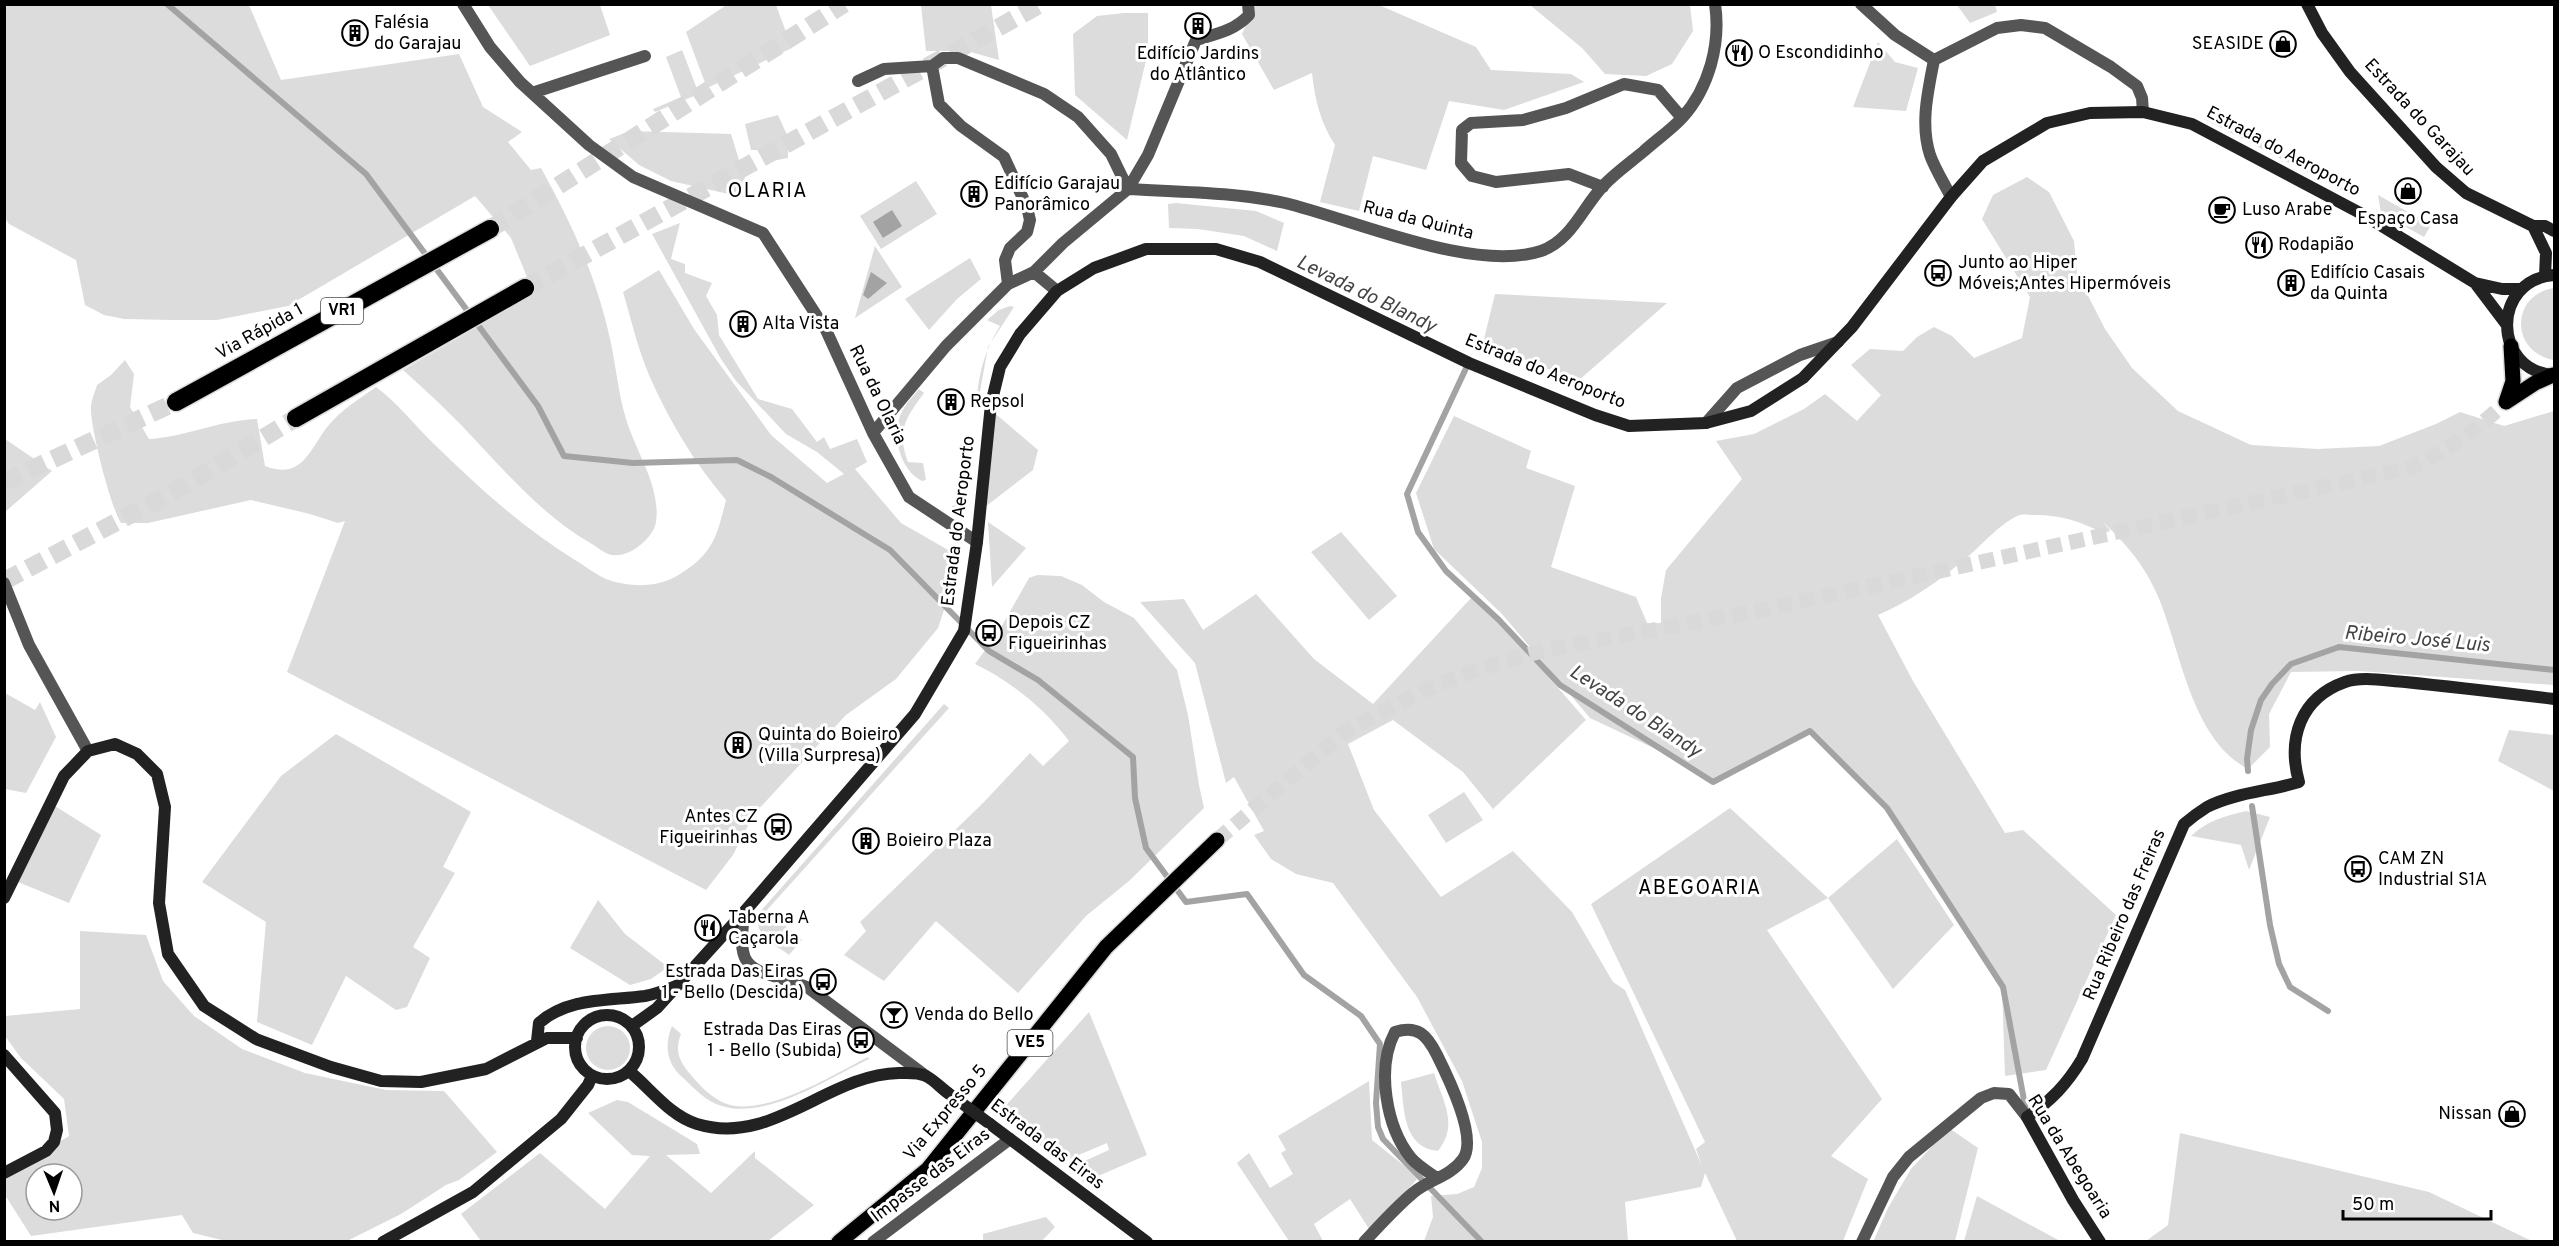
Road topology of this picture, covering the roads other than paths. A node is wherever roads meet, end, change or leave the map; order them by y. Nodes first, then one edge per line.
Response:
1 (463, 4) edge
2 (1248, 4) edge
3 (1715, 4) edge
4 (1861, 4) edge
5 (2307, 4) edge
6 (645, 56) dead end
7 (1934, 60) junction
8 (932, 66) junction
9 (858, 81) dead end
10 (532, 93) junction
11 (2143, 112) junction
12 (1682, 118) junction
13 (1603, 187) junction
14 (1128, 189) junction
15 (1951, 197) junction
16 (2533, 226) junction
17 (490, 229) tunnel mouth
18 (2554, 231) edge
19 (1034, 272) junction
20 (2550, 275) edge
21 (1008, 284) junction
22 (2475, 284) junction
23 (525, 288) tunnel mouth
24 (2522, 289) junction
25 (1057, 291) junction
26 (2506, 324) junction
27 (1838, 342) junction
28 (2511, 346) junction
29 (2554, 375) edge
30 (176, 402) tunnel mouth
31 (296, 418) tunnel mouth
32 (1706, 423) junction
33 (873, 433) junction
34 (977, 542) junction
35 (4, 583) edge
36 (2554, 699) edge
37 (88, 751) junction
38 (1217, 840) tunnel mouth
39 (4, 898) edge
40 (745, 911) junction
41 (677, 986) junction
42 (632, 1026) junction
43 (577, 1038) junction
44 (537, 1041) junction
45 (4, 1055) edge
46 (629, 1071) junction
47 (592, 1076) junction
48 (926, 1076) junction
49 (2027, 1117) junction
50 (1010, 1139) junction
51 (4, 1173) edge
52 (1437, 1178) junction
53 (383, 1242) edge
54 (839, 1242) edge
55 (873, 1242) edge
56 (1147, 1242) edge
57 (1364, 1242) edge
58 (1862, 1242) edge
59 (2100, 1242) edge

1 - 10 street, Rua da Olaria
2 - 14 street
3 - 12 street, Rua da Quinta
4 - 7 street
5 - 16 main road, Estrada do Garajau
6 - 10 street
7 - 11 street
7 - 15 street
8 - 9 street
8 - 14 street
8 - 21 street
10 - 33 street, Rua da Olaria
11 - 15 main road, Estrada do Aeroporto
11 - 22 main road, Estrada do Aeroporto
12 - 13 street, Rua da Quinta
12 - 13 street
13 - 14 street, Rua da Quinta
14 - 19 street
15 - 27 main road, Estrada do Aeroporto
16 - 18 main road, Estrada do Garajau
16 - 20 main road
17 - 30 highway, Via Rápida 1 / VR1
19 - 21 street
19 - 25 street
20 - 24 main road
21 - 33 street
22 - 24 main road, Estrada do Aeroporto
22 - 26 main road, Estrada do Aeroporto
23 - 31 highway
24 - 26 main road
25 - 32 main road, Estrada do Aeroporto
25 - 34 main road, Estrada do Aeroporto
26 - 28 main road
27 - 32 street
27 - 32 main road, Estrada do Aeroporto
28 - 29 main road
28 - 29 main road
33 - 34 street, Rua da Olaria
34 - 40 main road, Estrada do Aeroporto
35 - 37 street
36 - 49 main road, Rua Ribeiro das Freiras
37 - 39 main road
37 - 44 main road
38 - 54 main road, Via Expresso 5 / VE5
40 - 41 main road, Estrada do Aeroporto
40 - 48 street, Estrada das Eiras
41 - 42 main road, Estrada do Aeroporto
41 - 44 main road
42 - 43 main road
42 - 46 main road
43 - 44 main road
43 - 47 main road
45 - 51 main road
46 - 47 main road
46 - 48 main road
47 - 53 main road
48 - 50 main road, Estrada das Eiras, bridge
49 - 58 street, Rua da Abegoaria
49 - 59 main road, Rua da Abegoaria
50 - 55 street, Impasse das Eiras
50 - 56 main road, Estrada das Eiras
52 - 52 street
52 - 57 street

